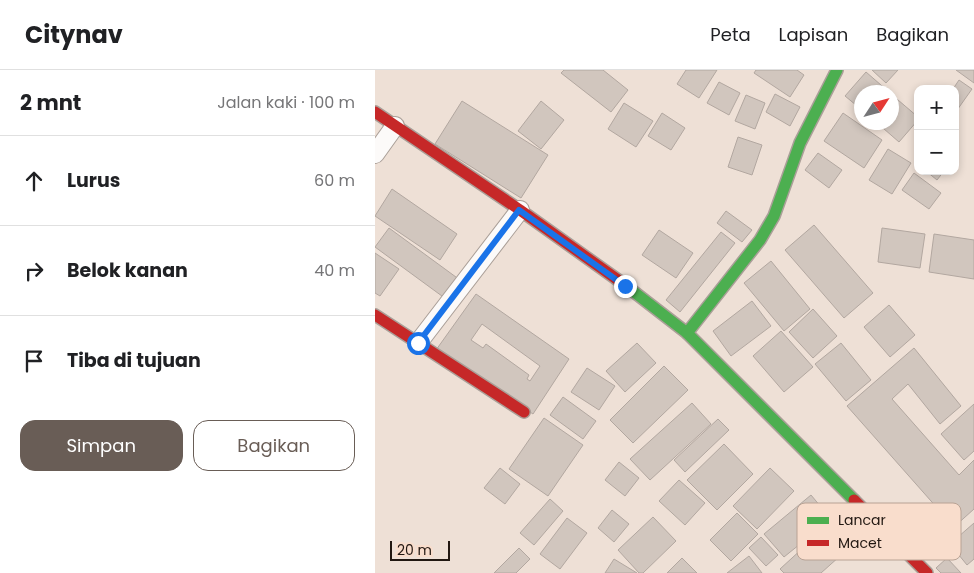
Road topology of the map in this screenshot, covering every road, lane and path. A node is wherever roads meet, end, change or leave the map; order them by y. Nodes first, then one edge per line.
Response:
1 (837, 70) edge
2 (375, 112) edge
3 (395, 126) junction
4 (375, 154) edge
5 (519, 210) junction
6 (375, 315) edge
7 (687, 333) junction
8 (418, 343) junction
9 (524, 412) dead end
10 (857, 503) edge
11 (914, 560) edge
12 (927, 573) edge

1 - 7 street
2 - 3 street
3 - 4 street
3 - 5 street
5 - 7 street
5 - 8 street
6 - 8 street
7 - 10 street
8 - 9 street
11 - 12 street

